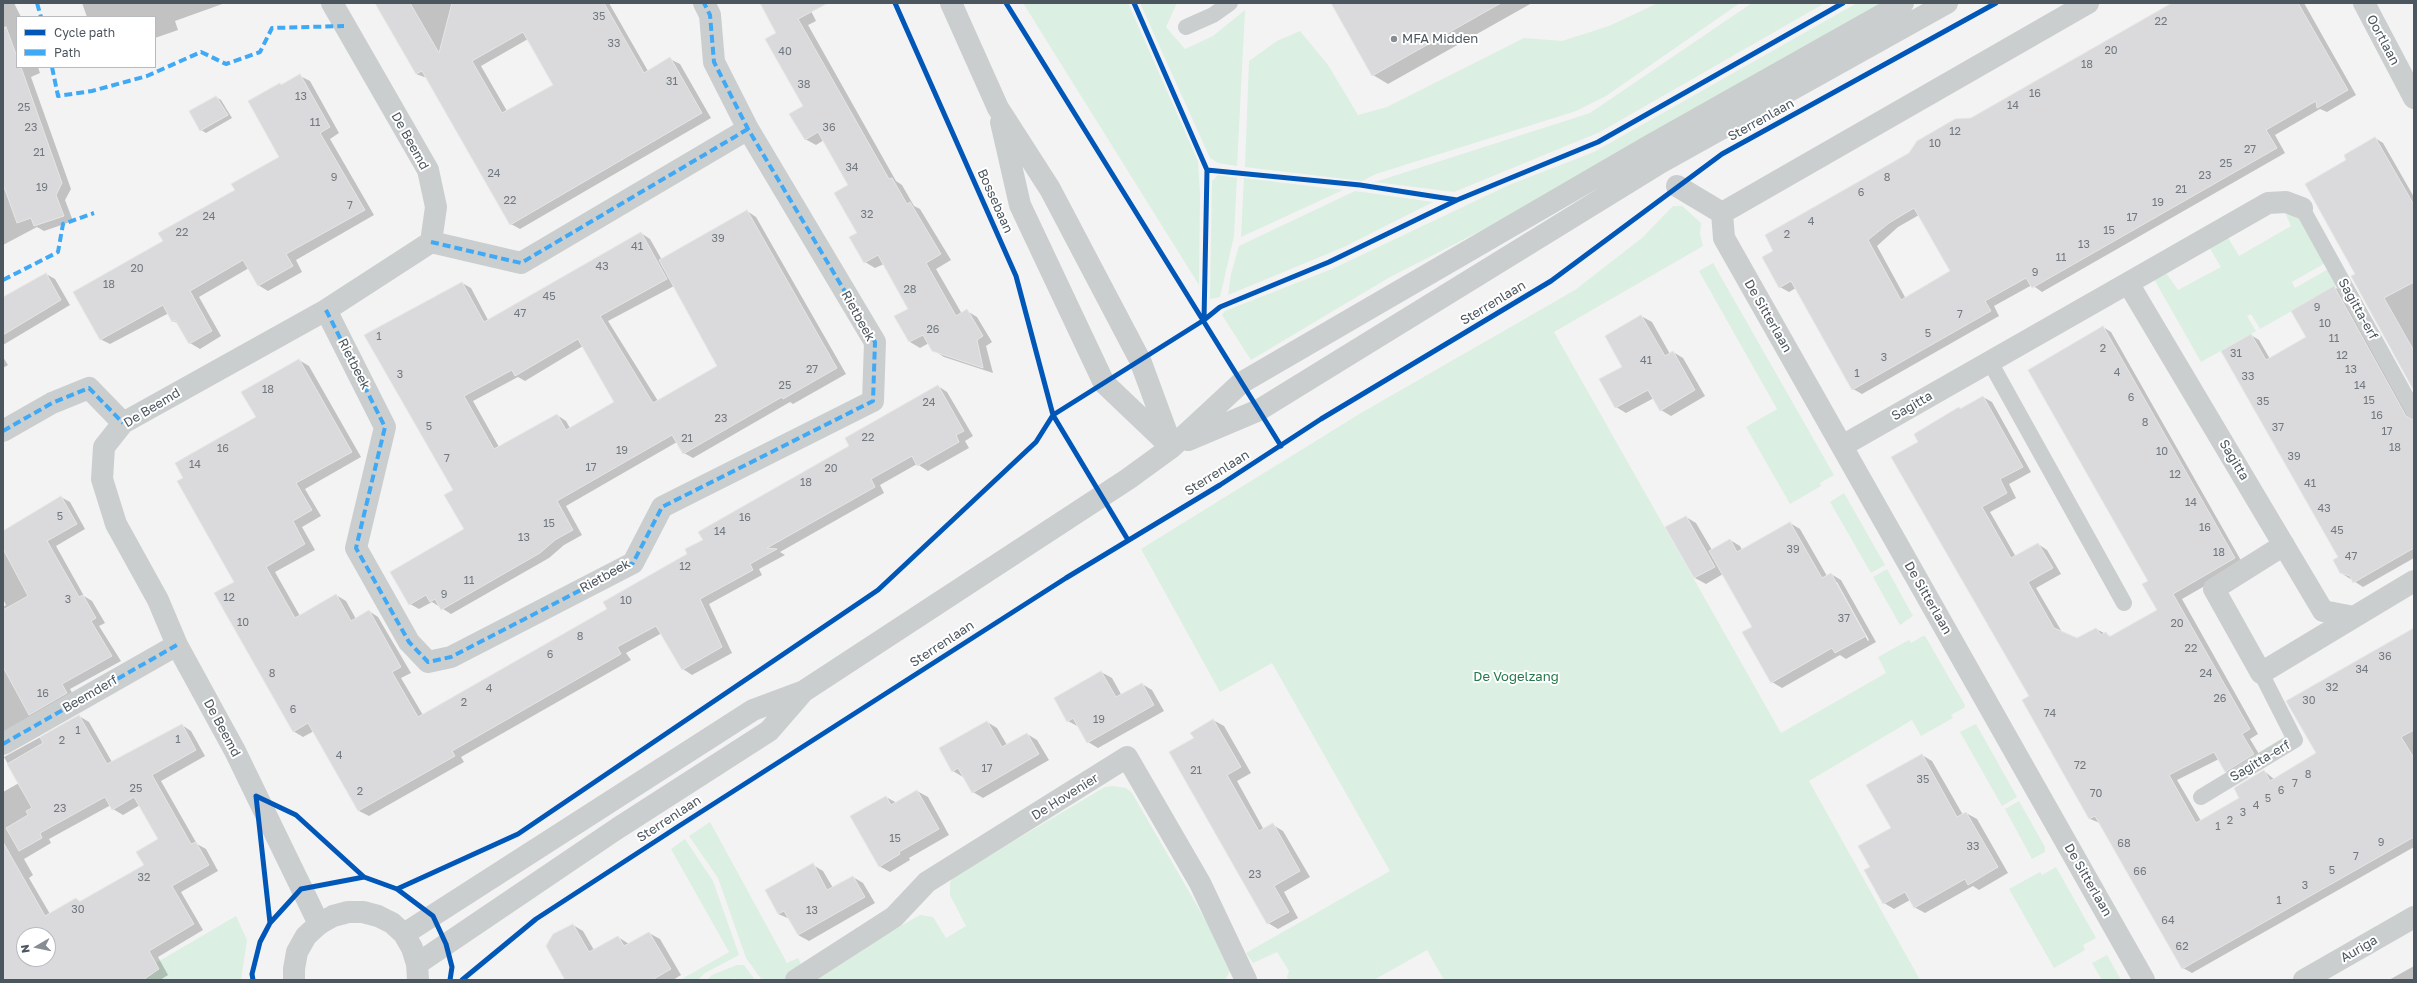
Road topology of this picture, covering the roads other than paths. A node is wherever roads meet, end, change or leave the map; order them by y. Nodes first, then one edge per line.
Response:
1 (332, 3) edge
2 (704, 3) edge
3 (951, 3) edge
4 (1230, 3) edge
5 (1903, 3) edge
6 (1947, 3) edge
7 (2088, 3) edge
8 (2364, 3) edge
9 (1186, 27) dead end
10 (2414, 98) edge
11 (998, 108) junction
12 (748, 129) junction
13 (1677, 186) dead end
14 (2302, 208) joint
15 (1722, 213) junction
16 (431, 242) junction
17 (2128, 283) junction
18 (326, 310) junction
19 (1990, 362) junction
20 (2414, 411) edge
21 (123, 423) junction
22 (3, 431) edge
23 (1842, 446) junction
24 (1172, 447) junction
25 (2284, 545) junction
26 (2414, 581) edge
27 (2124, 603) dead end
28 (2354, 617) junction
29 (177, 645) junction
30 (2261, 673) junction
31 (804, 691) junction
32 (3, 744) edge
33 (2201, 797) dead end
34 (2414, 917) edge
35 (319, 924) junction
36 (404, 934) junction
37 (418, 972) edge
38 (294, 980) edge
39 (796, 980) edge
40 (1246, 980) edge
41 (2144, 980) edge
42 (2304, 980) edge

1 - 16 street, De Beemd
2 - 12 street, Rietbeek
3 - 11 street, Bossebaan
4 - 9 lane
5 - 24 street, Sterrenlaan
6 - 24 street, Sterrenlaan
7 - 15 street
8 - 10 street, Oortlaan
11 - 24 street, Bossebaan
11 - 24 street, Bossebaan
12 - 16 street
12 - 18 street, Rietbeek
13 - 15 street
14 - 17 street, Sagitta
14 - 20 lane, Sagitta-erf
15 - 23 street, De Sitterlaan
16 - 18 street, De Beemd
17 - 19 street, Sagitta
17 - 25 street, Sagitta
18 - 21 street, De Beemd
19 - 23 street, Sagitta
19 - 27 lane
21 - 22 street
21 - 29 street, De Beemd
23 - 41 street, De Sitterlaan
24 - 31 street, Sterrenlaan
25 - 28 street, Sagitta
25 - 30 street
26 - 28 street
28 - 30 street
29 - 32 street, Beemderf
29 - 35 street, De Beemd
30 - 33 lane, Sagitta-erf
31 - 36 street, Sterrenlaan
31 - 37 street, Sterrenlaan
34 - 42 street, Auriga
35 - 36 street
35 - 38 street
36 - 37 street
39 - 40 street, De Hovenier

